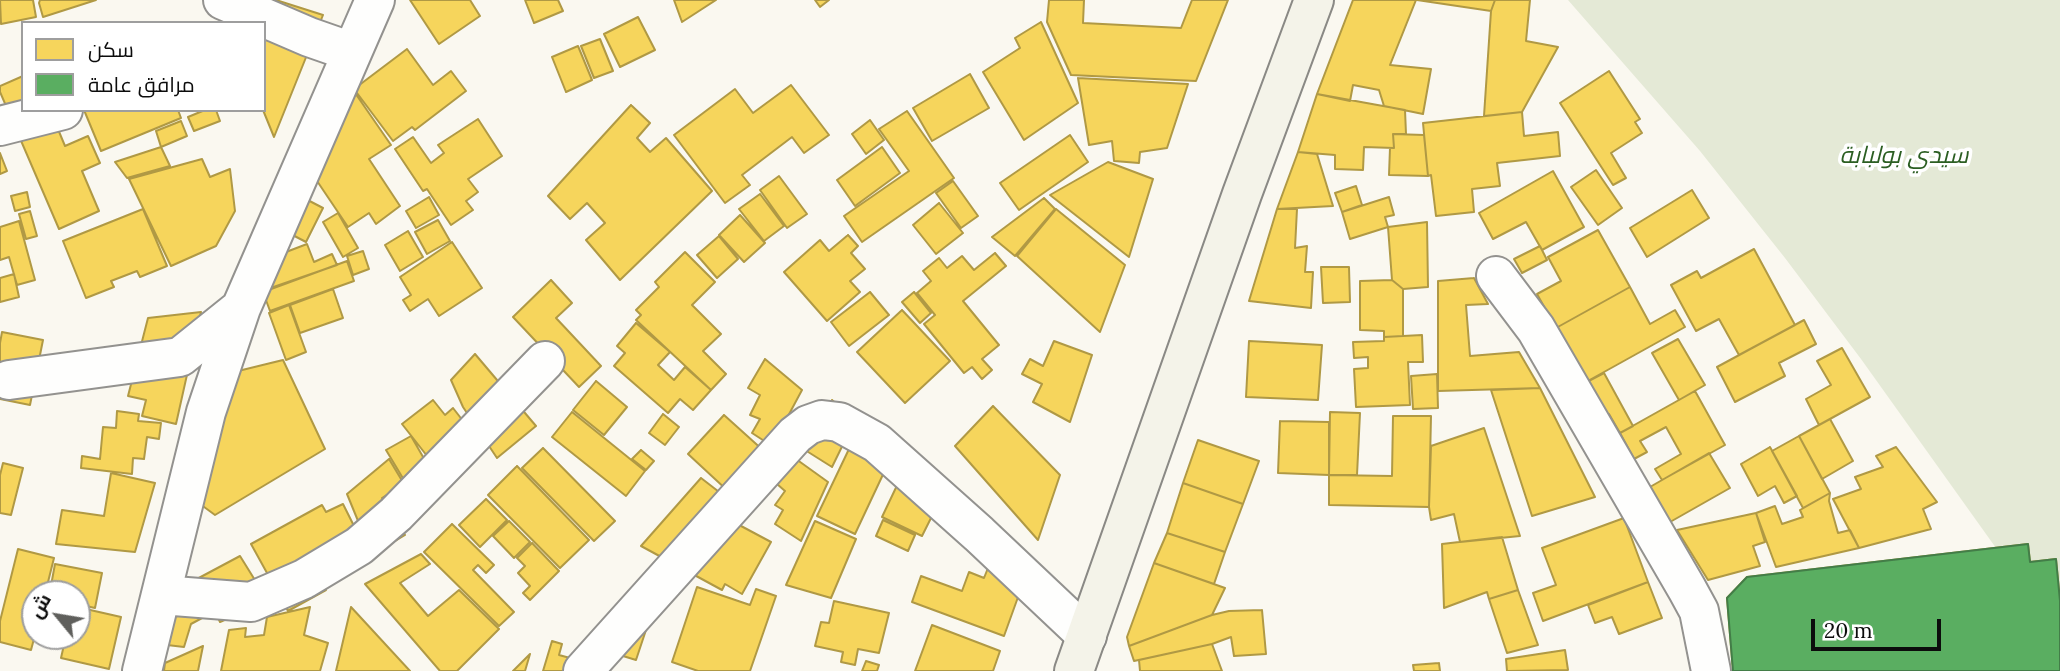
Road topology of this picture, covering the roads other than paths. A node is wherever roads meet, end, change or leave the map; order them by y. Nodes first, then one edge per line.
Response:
1 (223, 0) edge
2 (375, 0) edge
3 (1314, 0) edge
4 (263, 21) edge
5 (267, 23) edge
6 (352, 52) junction
7 (55, 112) edge
8 (0, 126) edge
9 (1496, 276) dead end
10 (241, 309) junction
11 (545, 361) dead end
12 (9, 380) dead end
13 (161, 594) junction
14 (1080, 654) edge
15 (142, 671) edge
16 (583, 671) edge
17 (1711, 671) edge

1 - 4 street
2 - 6 street
3 - 14 street
5 - 6 street
6 - 10 street
7 - 8 street
9 - 17 street
10 - 12 street
10 - 13 street
11 - 13 street
13 - 15 street
14 - 16 street

